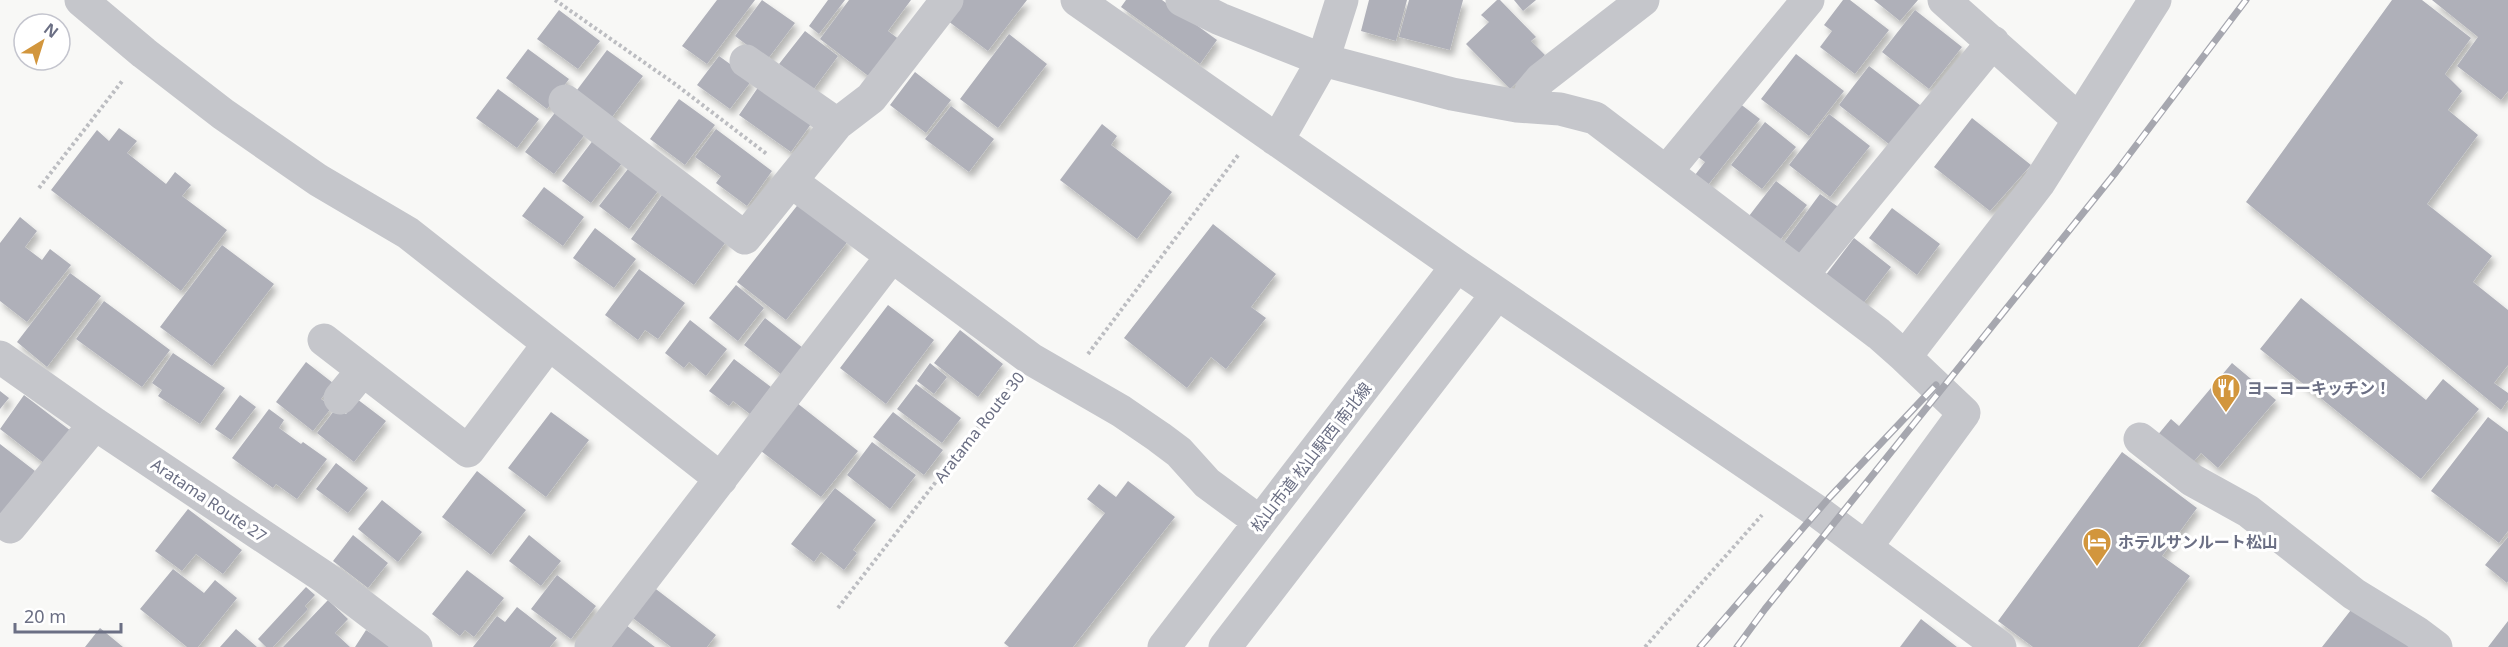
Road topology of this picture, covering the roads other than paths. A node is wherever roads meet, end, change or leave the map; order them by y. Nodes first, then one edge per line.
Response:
1 (81, 0) edge
2 (947, 0) edge
3 (1077, 0) edge
4 (1182, 0) edge
5 (1342, 0) edge
6 (1643, 0) edge
7 (1808, 0) edge
8 (1944, 0) edge
9 (2156, 0) edge
10 (1993, 42) junction
11 (1323, 60) junction
12 (746, 61) dead end
13 (565, 101) dead end
14 (1530, 107) junction
15 (2078, 119) junction
16 (837, 124) junction
17 (1267, 133) junction
18 (1666, 172) junction
19 (794, 179) junction
20 (892, 256) junction
21 (1457, 266) junction
22 (1802, 275) junction
23 (1497, 294) junction
24 (324, 340) dead end
25 (548, 345) junction
26 (0, 357) edge
27 (1905, 357) junction
28 (363, 370) junction
29 (340, 399) dead end
30 (95, 424) junction
31 (2140, 439) dead end
32 (721, 478) junction
33 (1260, 522) junction
34 (10, 527) dead end
35 (1866, 547) junction
36 (416, 647) edge
37 (591, 647) edge
38 (1164, 647) edge
39 (1225, 647) edge
40 (2000, 647) edge
41 (2436, 647) edge

1 - 25 street
2 - 16 street
3 - 17 street
4 - 11 street
5 - 11 street
6 - 14 street
7 - 18 street
8 - 10 street
9 - 15 street
10 - 15 street
10 - 22 street
11 - 14 street
11 - 17 street
12 - 16 street
13 - 19 street
14 - 18 street
15 - 27 street
16 - 19 street
17 - 21 street
18 - 22 street
19 - 20 street
20 - 32 street
20 - 33 street, Aratama Route 30
21 - 23 street
21 - 33 street, 松山市道 松山駅西 南北線
22 - 27 street
23 - 35 street
23 - 39 street
24 - 28 street
25 - 28 street
25 - 32 street
26 - 30 street, Aratama Route 27
27 - 35 street
28 - 29 street
30 - 34 street
30 - 36 street, Aratama Route 27
31 - 41 street
32 - 37 street
33 - 38 street, 松山市道 松山駅西 南北線
35 - 40 street

